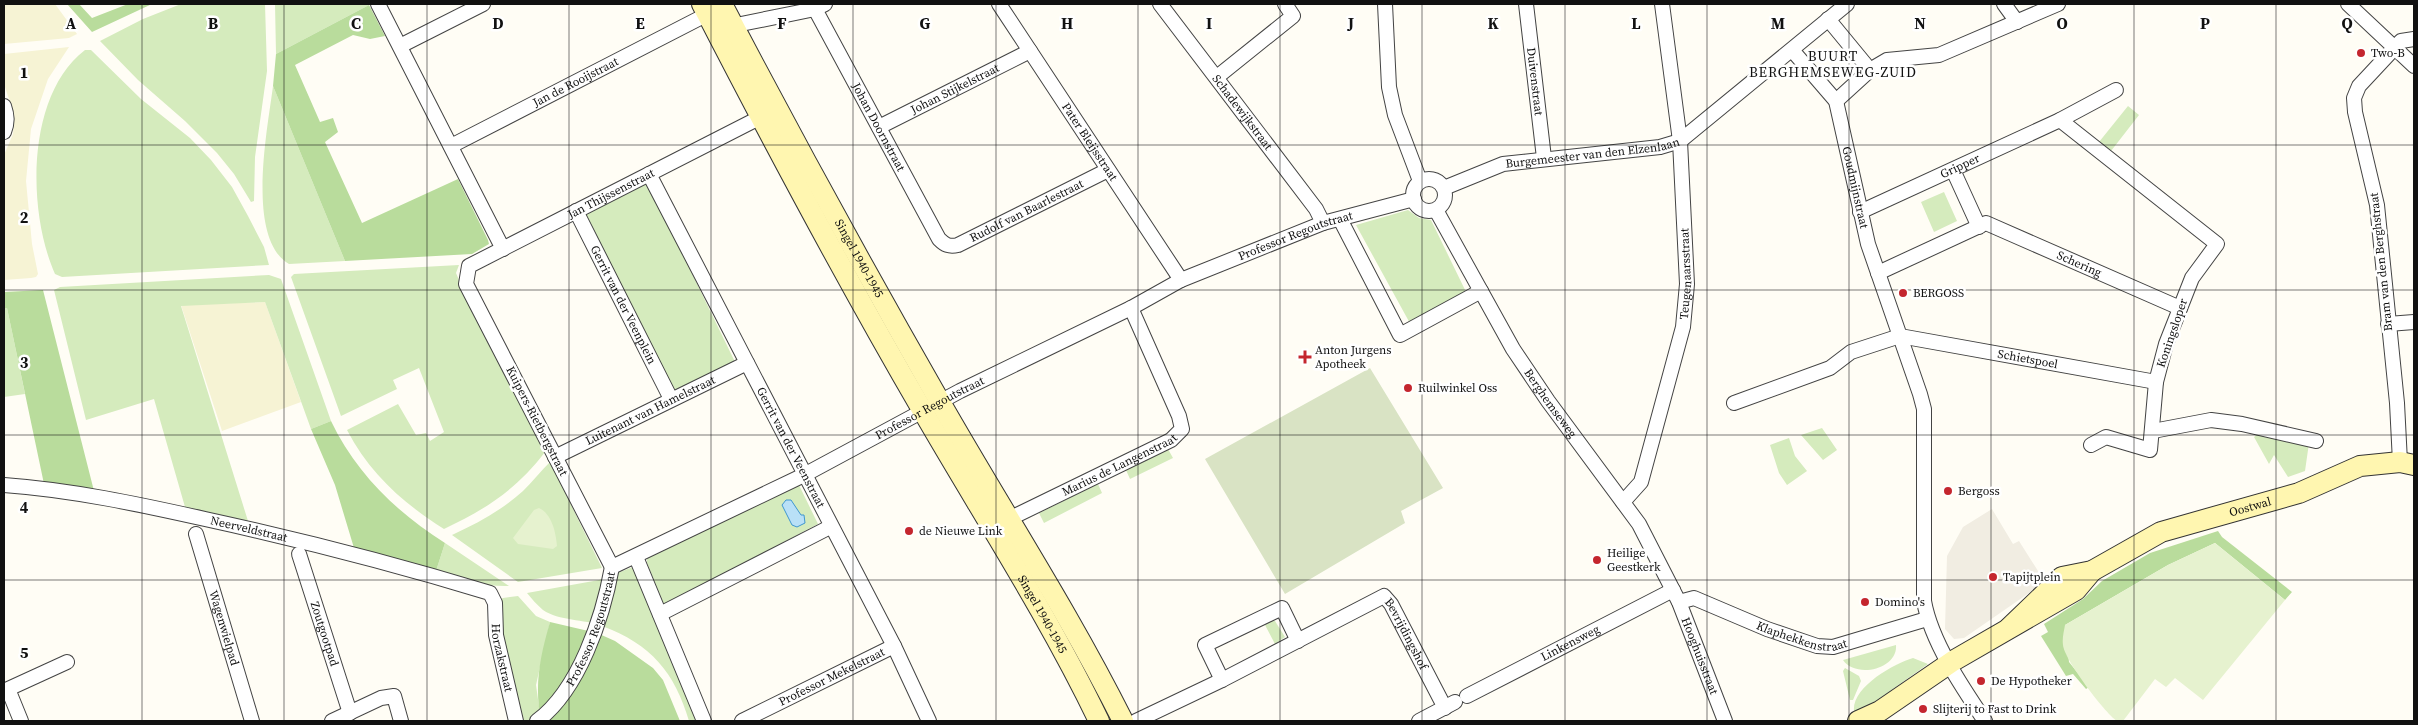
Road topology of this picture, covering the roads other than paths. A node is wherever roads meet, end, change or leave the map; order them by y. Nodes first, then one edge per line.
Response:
1 (378, 4) edge
2 (483, 4) edge
3 (692, 4) edge
4 (722, 4) edge
5 (731, 4) edge
6 (999, 4) edge
7 (1160, 4) edge
8 (1284, 4) edge
9 (1385, 4) edge
10 (1526, 4) edge
11 (1662, 4) edge
12 (1847, 4) edge
13 (2004, 4) edge
14 (2058, 4) edge
15 (2348, 4) edge
16 (820, 6) edge
17 (701, 11) edge
18 (1828, 19) junction
19 (2017, 22) junction
20 (742, 24) junction
21 (2403, 42) edge
22 (400, 46) junction
23 (2414, 49) edge
24 (1792, 50) junction
25 (1030, 51) junction
26 (748, 54) junction
27 (2414, 66) edge
28 (1870, 70) junction
29 (1217, 77) junction
30 (2116, 90) dead end
31 (1836, 101) junction
32 (4, 106) edge
33 (757, 119) junction
34 (2060, 120) junction
35 (879, 127) junction
36 (4, 132) edge
37 (1680, 141) junction
38 (451, 146) junction
39 (1544, 158) junction
40 (1108, 170) junction
41 (1953, 170) junction
42 (649, 174) junction
43 (1420, 181) junction
44 (1444, 188) junction
45 (1414, 199) junction
46 (1436, 210) junction
47 (576, 211) junction
48 (1860, 212) junction
49 (1340, 219) junction
50 (1323, 223) junction
51 (1978, 226) junction
52 (944, 244) joint
53 (503, 249) junction
54 (1878, 273) junction
55 (466, 274) joint
56 (1181, 280) junction
57 (1481, 291) junction
58 (1131, 308) junction
59 (2180, 308) junction
60 (2414, 322) edge
61 (2388, 324) junction
62 (1900, 336) junction
63 (747, 363) junction
64 (2156, 382) junction
65 (671, 399) junction
66 (1734, 403) dead end
67 (926, 410) junction
68 (2153, 430) junction
69 (2316, 441) dead end
70 (2091, 445) dead end
71 (555, 457) junction
72 (974, 460) junction
73 (2407, 464) edge
74 (804, 475) junction
75 (4, 484) edge
76 (1624, 502) junction
77 (1017, 515) junction
78 (830, 527) junction
79 (196, 534) dead end
80 (299, 554) dead end
81 (636, 557) junction
82 (612, 567) junction
83 (490, 593) joint
84 (1676, 596) junction
85 (660, 614) junction
86 (1927, 619) junction
87 (1298, 641) junction
88 (894, 646) junction
89 (67, 662) dead end
90 (1949, 664) junction
91 (1222, 680) junction
92 (1455, 702) junction
93 (350, 713) junction
94 (1876, 716) edge
95 (22, 721) edge
96 (252, 721) edge
97 (332, 721) edge
98 (401, 721) edge
99 (516, 721) edge
100 (537, 721) edge
101 (704, 721) edge
102 (742, 721) edge
103 (929, 721) edge
104 (1089, 721) edge
105 (1099, 721) edge
106 (1123, 721) edge
107 (1131, 721) edge
108 (1136, 721) edge
109 (1419, 721) edge
110 (1725, 721) edge
111 (1858, 721) edge
112 (1984, 721) edge

1 - 22 street
2 - 22 street
3 - 17 street, Singel 1940-1945
4 - 26 main road, Singel 1940-1945
5 - 20 street, Singel 1940-1945
6 - 25 street, Pater Bleijsstraat
7 - 29 street, Schadewijkstraat
8 - 29 street
9 - 43 street
10 - 39 street, Duivenstraat
11 - 37 street, Teugenaarsstraat
12 - 18 street, Burgemeester van den Elzenlaan
13 - 19 street
14 - 19 street
15 - 21 street
16 - 20 street
16 - 35 street, Johan Doornstraat
17 - 33 main road, Singel 1940-1945
17 - 38 street, Jan de Rooijstraat
18 - 24 street, Burgemeester van den Elzenlaan
18 - 28 street
19 - 28 street
20 - 26 street, Singel 1940-1945
21 - 23 street
21 - 27 street
21 - 61 street, Bram van den Berghstraat
22 - 38 street
24 - 31 street, Goudmijnstraat
24 - 37 street, Burgemeester van den Elzenlaan
25 - 35 street, Johan Stijkelstraat
25 - 40 street, Pater Bleijsstraat
26 - 67 main road, Singel 1940-1945
28 - 31 street
29 - 50 street, Schadewijkstraat
30 - 34 street, Gripper
31 - 48 street, Goudmijnstraat
32 - 36 street
33 - 42 street, Jan Thijssenstraat
33 - 67 main road, Singel 1940-1945
34 - 41 street, Gripper
34 - 59 street, Koningsloper
35 - 52 street, Johan Doornstraat
37 - 39 street, Burgemeester van den Elzenlaan
37 - 76 street, Teugenaarsstraat
38 - 53 street
39 - 44 street, Burgemeester van den Elzenlaan
40 - 52 street, Rudolf van Baarlestraat
40 - 56 street, Pater Bleijsstraat
41 - 48 street, Gripper
41 - 51 street
42 - 47 street, Jan Thijssenstraat
42 - 63 street, Gerrit van der Veenstraat
43 - 44 street
43 - 45 street
44 - 46 street
45 - 46 street
45 - 49 street, Professor Regoutstraat
46 - 57 street, Berghemseweg
47 - 53 street, Jan Thijssenstraat
47 - 65 street, Gerrit van der Veenplein
48 - 54 street, Goudmijnstraat
49 - 50 street, Professor Regoutstraat
49 - 57 street
50 - 56 street, Professor Regoutstraat
51 - 54 street
51 - 59 street, Schering
53 - 55 street, Jan Thijssenstraat
54 - 62 street, Goudmijnstraat
55 - 71 street, Kuipers-Rietbergstraat
56 - 58 street, Professor Regoutstraat
57 - 76 street, Berghemseweg
58 - 67 street, Professor Regoutstraat
58 - 77 street, Marius de Langenstraat
59 - 64 street, Koningsloper
60 - 61 street
61 - 73 street, Bram van den Berghstraat
62 - 64 street, Schietspoel
62 - 66 street
62 - 86 street, Goudmijnstraat
63 - 65 street, Luitenant van Hamelstraat
63 - 74 street, Gerrit van der Veenstraat
64 - 68 street, Koningsloper
65 - 71 street, Luitenant van Hamelstraat
67 - 72 main road, Singel 1940-1945
67 - 74 street, Professor Regoutstraat
67 - 104 street, Singel 1940-1945
67 - 105 main road, Singel 1940-1945
68 - 69 street
68 - 70 street, Koningsloper
71 - 82 street, Kuipers-Rietbergstraat
72 - 77 street, Singel 1940-1945
72 - 106 main road, Singel 1940-1945
73 - 90 main road, Oostwal
74 - 78 street, Gerrit van der Veenstraat
74 - 81 street, Professor Regoutstraat
75 - 83 street, Neerveldstraat
76 - 84 street, Berghemseweg
77 - 107 street, Singel 1940-1945
78 - 85 street
78 - 88 street, Gerrit van der Veenstraat
79 - 96 street, Wagenwielpad
80 - 93 street, Zoutgootpad
81 - 82 street, Professor Regoutstraat
81 - 85 street
82 - 100 street, Professor Regoutstraat
83 - 99 street, Horzakstraat
84 - 86 street, Klaphekkenstraat
84 - 92 street, Linkensweg
84 - 110 street, Hooghuisstraat
85 - 101 street
86 - 90 street, Goudmijnstraat
87 - 91 street, Bevrijdingshof
87 - 91 street
87 - 92 street, Bevrijdingshof
88 - 102 street, Professor Mekelstraat
88 - 103 street, Gerrit van der Veenstraat
89 - 95 street
90 - 94 main road, Oostwal
90 - 112 street, Goudmijnstraat
91 - 108 street, Bevrijdingshof
92 - 109 street, Linkensweg
93 - 97 street
93 - 98 street
94 - 111 main road, Oostwal

